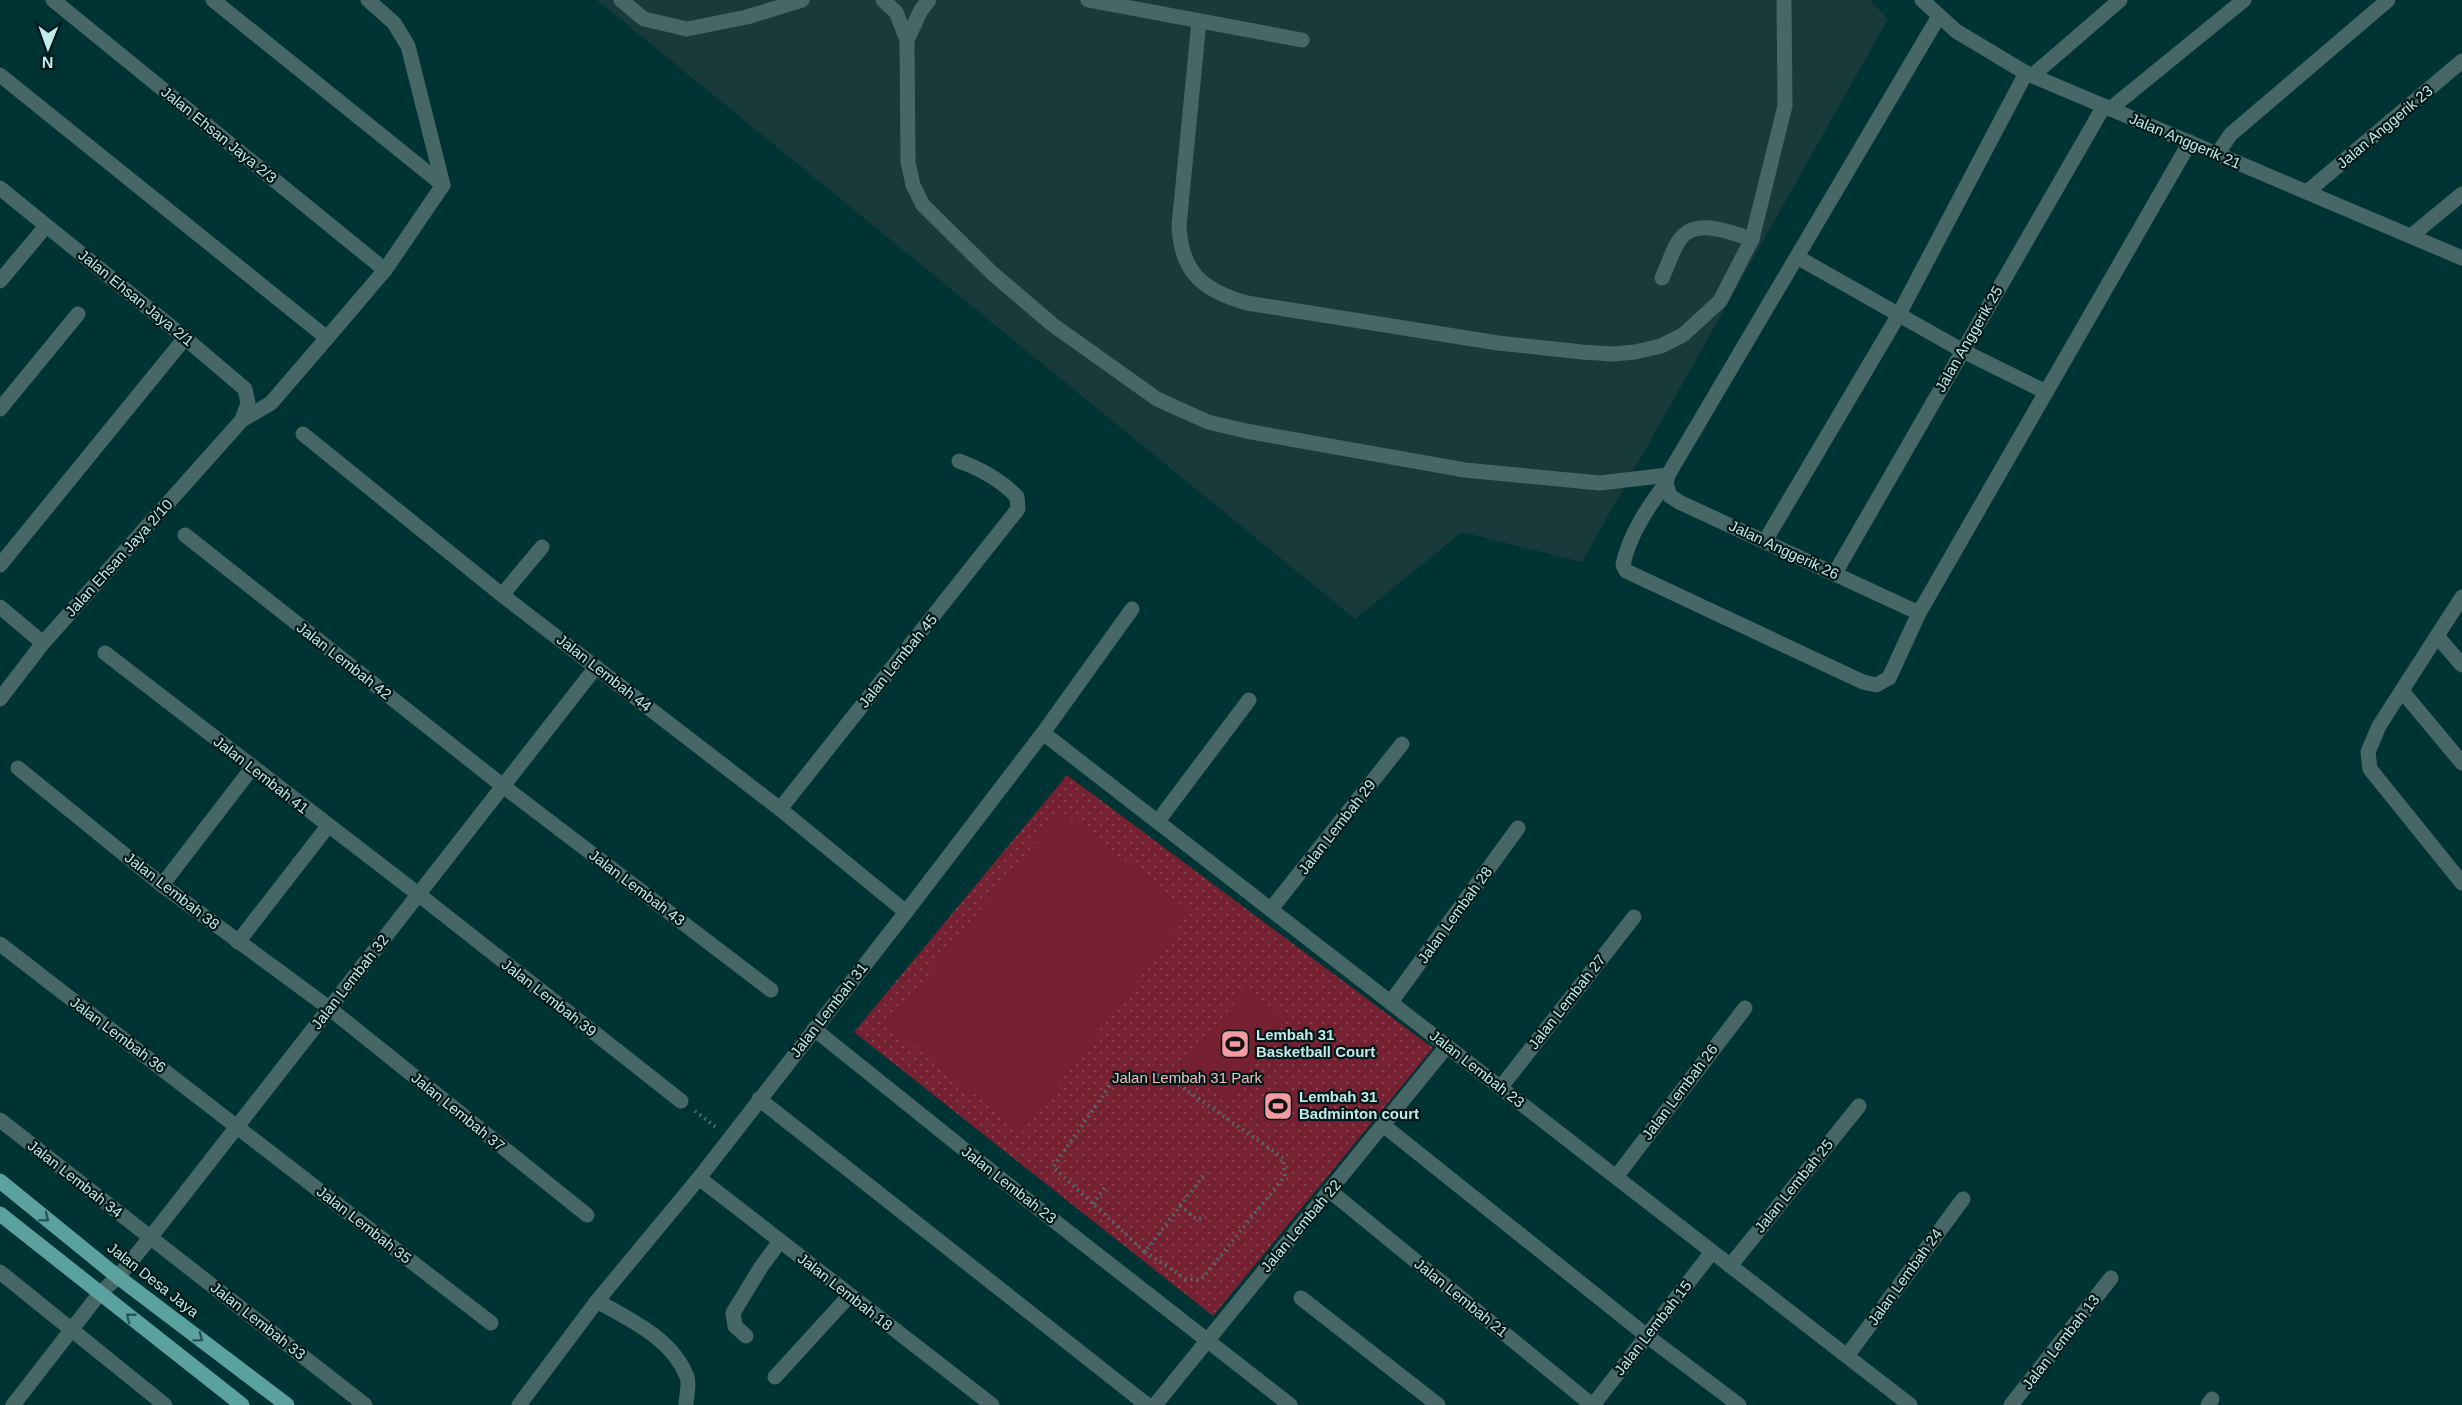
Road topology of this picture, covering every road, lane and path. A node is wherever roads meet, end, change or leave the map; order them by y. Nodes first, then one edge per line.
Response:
1 (54, 0) edge
2 (213, 0) edge
3 (368, 0) edge
4 (621, 0) edge
5 (802, 0) edge
6 (883, 0) edge
7 (929, 0) edge
8 (1088, 0) edge
9 (1784, 0) edge
10 (1944, 0) edge
11 (2120, 0) edge
12 (2244, 0) edge
13 (2388, 0) edge
14 (1931, 9) edge
15 (1199, 21) junction
16 (908, 40) junction
17 (1302, 40) dead end
18 (2462, 61) edge
19 (2029, 74) junction
20 (0, 75) edge
21 (2107, 107) junction
22 (2190, 142) junction
23 (2217, 154) junction
24 (443, 185) junction
25 (0, 188) edge
26 (2307, 192) junction
27 (2462, 194) edge
28 (46, 226) junction
29 (2410, 236) junction
30 (1752, 239) junction
31 (1797, 257) junction
32 (2462, 258) edge
33 (385, 270) junction
34 (1662, 278) dead end
35 (0, 281) edge
36 (78, 314) dead end
37 (1898, 316) junction
38 (185, 338) junction
39 (327, 338) junction
40 (1963, 351) junction
41 (2046, 392) junction
42 (0, 409) edge
43 (242, 420) junction
44 (303, 434) dead end
45 (959, 461) dead end
46 (1667, 479) junction
47 (185, 535) dead end
48 (1765, 541) junction
49 (542, 547) dead end
50 (0, 565) edge
51 (1835, 573) junction
52 (502, 595) junction
53 (2462, 597) edge
54 (0, 608) edge
55 (1132, 609) dead end
56 (1919, 613) junction
57 (2437, 636) junction
58 (44, 643) junction
59 (105, 653) dead end
60 (2462, 665) edge
61 (596, 667) junction
62 (2402, 691) junction
63 (0, 699) edge
64 (1249, 700) dead end
65 (1043, 733) junction
66 (1402, 744) dead end
67 (2462, 763) edge
68 (18, 768) dead end
69 (252, 768) junction
70 (504, 786) junction
71 (780, 808) junction
72 (1158, 821) junction
73 (328, 826) junction
74 (1518, 828) dead end
75 (2462, 883) edge
76 (162, 885) junction
77 (418, 894) junction
78 (1271, 909) junction
79 (906, 912) junction
80 (1634, 917) dead end
81 (238, 942) junction
82 (0, 944) edge
83 (771, 990) dead end
84 (1391, 1002) junction
85 (329, 1008) junction
86 (1745, 1008) dead end
87 (814, 1029) junction
88 (1447, 1046) junction
89 (1501, 1087) junction
90 (759, 1099) junction
91 (681, 1101) joint
92 (1858, 1106) dead end
93 (0, 1120) edge
94 (1383, 1125) junction
95 (237, 1126) junction
96 (730, 1138) junction
97 (1206, 1172) dead end
98 (1616, 1177) junction
99 (699, 1178) junction
100 (0, 1181) edge
101 (1105, 1187) dead end
102 (1330, 1191) junction
103 (1963, 1199) dead end
104 (1093, 1204) junction
105 (1180, 1206) junction
106 (0, 1214) edge
107 (587, 1215) dead end
108 (1206, 1218) dead end
109 (150, 1238) junction
110 (780, 1241) junction
111 (1145, 1252) junction
112 (1713, 1252) junction
113 (1730, 1266) junction
114 (0, 1272) edge
115 (118, 1277) junction
116 (2111, 1278) dead end
117 (100, 1293) junction
118 (849, 1296) junction
119 (1301, 1298) dead end
120 (597, 1301) junction
121 (491, 1323) dead end
122 (72, 1329) junction
123 (746, 1336) dead end
124 (1647, 1336) junction
125 (1206, 1340) junction
126 (1847, 1356) junction
127 (775, 1377) dead end
128 (13, 1405) edge
129 (165, 1405) edge
130 (242, 1405) edge
131 (287, 1405) edge
132 (365, 1405) edge
133 (519, 1405) edge
134 (686, 1405) edge
135 (992, 1405) edge
136 (1147, 1405) edge
137 (1155, 1405) edge
138 (1290, 1405) edge
139 (1438, 1405) edge
140 (1593, 1405) edge
141 (1739, 1405) edge
142 (1910, 1405) edge
143 (2011, 1405) edge

1 - 33 street, Jalan Ehsan Jaya 2/3
2 - 24 street
3 - 24 street
4 - 5 street
6 - 16 street
7 - 16 street
8 - 15 street
9 - 30 street
10 - 14 street
11 - 19 street
12 - 21 street
13 - 23 street
14 - 19 street, Jalan Anggerik 21
14 - 31 street
15 - 17 street
15 - 30 street
16 - 46 street
18 - 26 street, Jalan Anggerik 23
19 - 21 street, Jalan Anggerik 21
19 - 37 street
20 - 39 street
21 - 22 street, Jalan Anggerik 21
21 - 40 street, Jalan Anggerik 25
22 - 23 street, Jalan Anggerik 21
22 - 41 street
23 - 26 street, Jalan Anggerik 21
24 - 33 street, Jalan Ehsan Jaya 2/10
25 - 28 street, Jalan Ehsan Jaya 2/1
26 - 29 street, Jalan Anggerik 21
27 - 29 street
28 - 35 street
28 - 38 street, Jalan Ehsan Jaya 2/1
29 - 32 street, Jalan Anggerik 21
30 - 34 street
31 - 37 street
31 - 46 street
33 - 39 street, Jalan Ehsan Jaya 2/10
36 - 42 street
37 - 40 street
37 - 48 street
38 - 43 street, Jalan Ehsan Jaya 2/1
38 - 50 street
39 - 43 street, Jalan Ehsan Jaya 2/10
40 - 41 street
40 - 51 street, Jalan Anggerik 25
41 - 56 street
43 - 58 street, Jalan Ehsan Jaya 2/10
44 - 52 street, Jalan Lembah 44
45 - 71 street, Jalan Lembah 45
46 - 48 street, Jalan Anggerik 26
46 - 56 street
47 - 70 street, Jalan Lembah 42
48 - 51 street, Jalan Anggerik 26
49 - 52 street
51 - 56 street, Jalan Anggerik 26
52 - 61 street, Jalan Lembah 44
53 - 57 street
54 - 58 street
55 - 65 street, Jalan Lembah 31
57 - 60 street
57 - 62 street
58 - 63 street, Jalan Ehsan Jaya 2/10
59 - 69 street, Jalan Lembah 41
61 - 70 street, Jalan Lembah 32
61 - 71 street, Jalan Lembah 44
62 - 67 street
62 - 75 street
64 - 72 street
65 - 72 street, Jalan Lembah 23
65 - 79 street, Jalan Lembah 31
66 - 78 street, Jalan Lembah 29
68 - 76 street, Jalan Lembah 38
69 - 73 street, Jalan Lembah 41
69 - 76 street
70 - 77 street, Jalan Lembah 32
70 - 83 street, Jalan Lembah 43
71 - 79 street, Jalan Lembah 44
72 - 78 street, Jalan Lembah 23
73 - 77 street, Jalan Lembah 41
73 - 81 street
74 - 84 street, Jalan Lembah 28
76 - 81 street, Jalan Lembah 38
77 - 85 street, Jalan Lembah 32
77 - 91 street, Jalan Lembah 39
78 - 84 street, Jalan Lembah 23
79 - 87 street, Jalan Lembah 31
80 - 89 street, Jalan Lembah 27
81 - 85 street, Jalan Lembah 38
82 - 95 street, Jalan Lembah 36
84 - 88 street, Jalan Lembah 23
85 - 95 street, Jalan Lembah 32
85 - 107 street, Jalan Lembah 37
86 - 98 street, Jalan Lembah 26
87 - 90 street, Jalan Lembah 31
87 - 125 street, Jalan Lembah 23
88 - 89 street, Jalan Lembah 23
88 - 94 street, Jalan Lembah 22
89 - 98 street, Jalan Lembah 23
90 - 96 street, Jalan Lembah 31
90 - 136 street
91 - 96 path
92 - 113 street, Jalan Lembah 25
93 - 109 street, Jalan Lembah 34
94 - 102 street, Jalan Lembah 22
94 - 124 street
95 - 109 street, Jalan Lembah 32
95 - 121 street, Jalan Lembah 35
96 - 99 street, Jalan Lembah 31
97 - 105 path
98 - 112 street, Jalan Lembah 23
99 - 110 street, Jalan Lembah 18
99 - 120 street, Jalan Lembah 31
100 -> 115 main road, Jalan Desa Jaya
101 - 104 path
102 - 125 street, Jalan Lembah 22
102 - 140 street, Jalan Lembah 21
103 - 126 street, Jalan Lembah 24
104 - 111 path
104 - 111 path
105 - 108 path
105 - 111 path
106 - 117 main road
109 - 115 street, Jalan Lembah 32
109 - 132 street, Jalan Lembah 33
110 - 118 street, Jalan Lembah 18
110 - 123 street
112 - 113 street, Jalan Lembah 23
112 - 124 street, Jalan Lembah 15
113 - 126 street, Jalan Lembah 23
114 - 122 street
115 - 117 street, Jalan Lembah 32
115 -> 131 main road, Jalan Desa Jaya
116 - 143 street, Jalan Lembah 13
117 - 122 street, Jalan Lembah 32
130 -> 117 main road
118 - 127 street
118 - 135 street, Jalan Lembah 18
119 - 139 street
120 - 133 street, Jalan Lembah 31
120 - 134 street
122 - 128 street, Jalan Lembah 32
122 - 129 street
124 - 140 street, Jalan Lembah 15
124 - 141 street
125 - 137 street, Jalan Lembah 22
125 - 138 street, Jalan Lembah 23
126 - 142 street, Jalan Lembah 23

